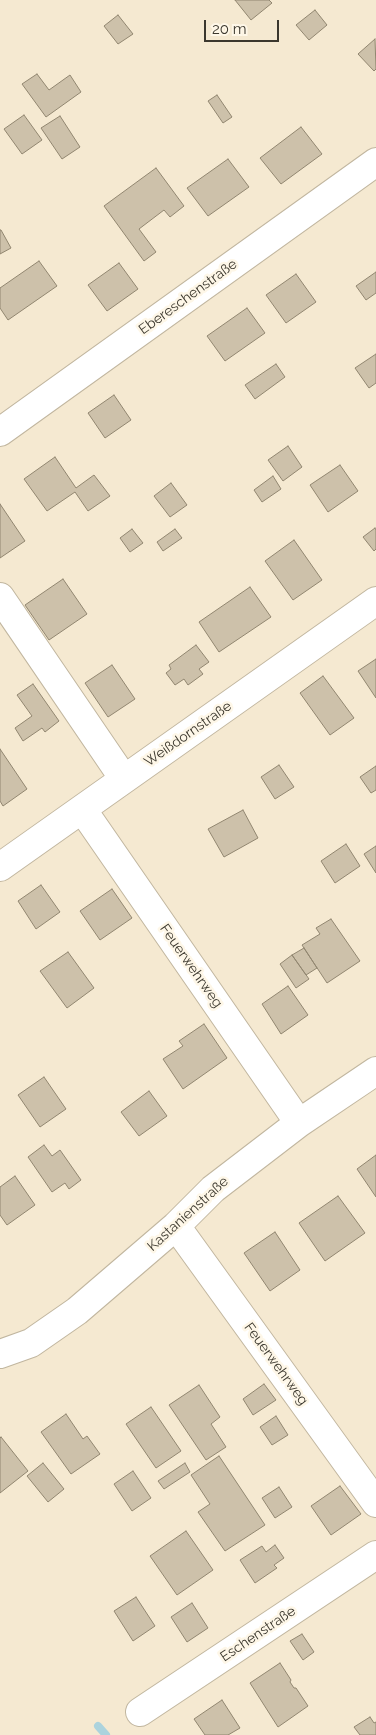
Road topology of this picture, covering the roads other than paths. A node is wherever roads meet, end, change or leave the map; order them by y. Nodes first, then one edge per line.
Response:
1 (376, 162) edge
2 (0, 432) edge
3 (0, 597) edge
4 (376, 601) edge
5 (124, 780) junction
6 (82, 809) junction
7 (0, 867) edge
8 (376, 1071) edge
9 (299, 1123) junction
10 (176, 1226) junction
11 (0, 1354) edge
12 (376, 1503) edge
13 (376, 1555) edge
14 (140, 1712) dead end

1 - 2 street, Ebereschenstraße
3 - 5 street
4 - 5 street, Weißdornstraße
5 - 6 street, Weißdornstraße
6 - 7 street, Weißdornstraße
6 - 9 street, Feuerwehrweg
8 - 9 street, Kastanienstraße
9 - 10 street, Kastanienstraße
10 - 11 street, Kastanienstraße
10 - 12 street, Feuerwehrweg
13 - 14 street, Eschenstraße

